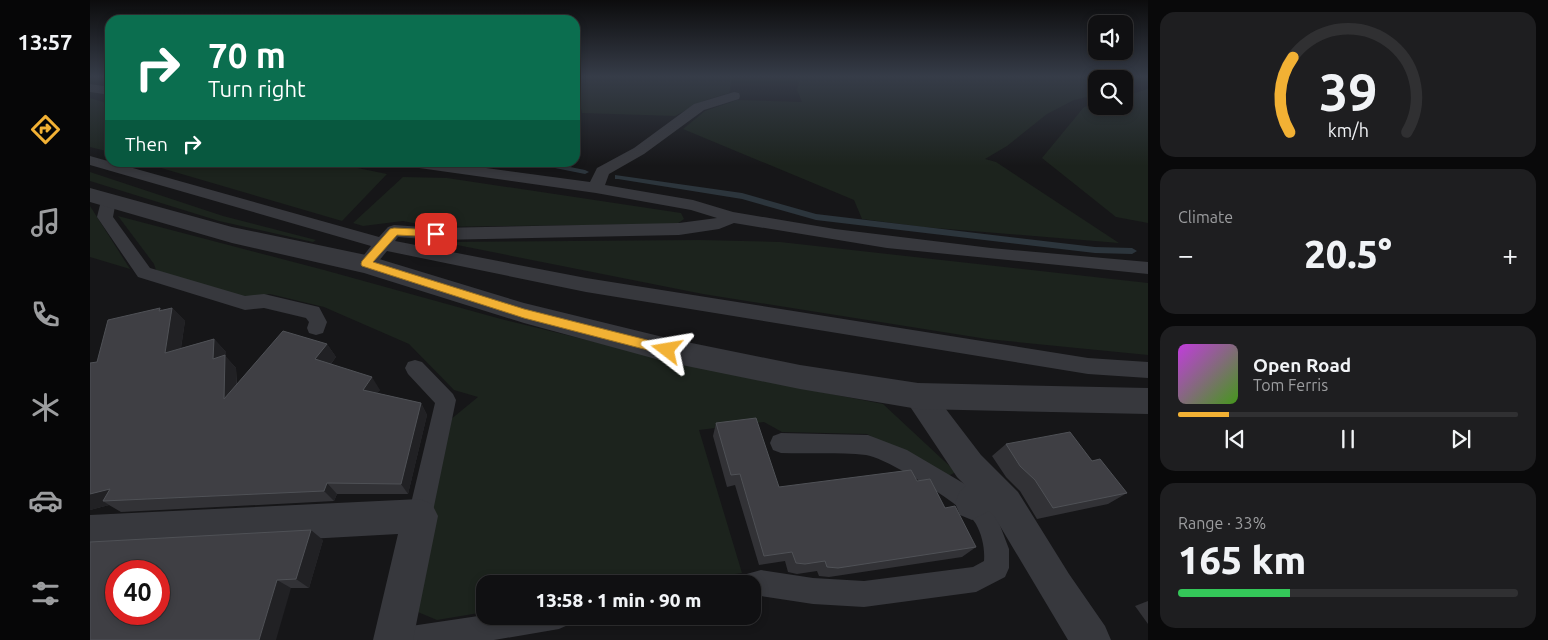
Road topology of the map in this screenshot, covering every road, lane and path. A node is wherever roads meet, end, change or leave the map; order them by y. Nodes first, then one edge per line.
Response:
1 (703, 106) edge
2 (90, 160) edge
3 (105, 165) edge
4 (111, 167) edge
5 (441, 167) edge
6 (596, 188) junction
7 (99, 198) edge
8 (732, 216) junction
9 (374, 254) junction
10 (1148, 268) edge
11 (316, 328) dead end
12 (415, 368) dead end
13 (1148, 370) edge
14 (918, 396) junction
15 (1148, 401) edge
16 (781, 443) dead end
17 (981, 495) junction
18 (420, 516) junction
19 (90, 533) edge
20 (761, 583) edge
21 (504, 625) edge
22 (394, 640) edge
23 (411, 640) edge
24 (1092, 640) edge

1 - 6 lane
2 - 3 lane
4 - 9 lane
5 - 6 lane
6 - 8 lane
7 - 9 street
7 - 11 lane
8 - 9 lane
8 - 10 lane
9 - 13 lane
9 - 14 street
12 - 18 lane
14 - 15 street
14 - 17 street
16 - 17 lane
17 - 20 lane
17 - 24 street
18 - 19 street
18 - 22 street
21 - 23 lane

